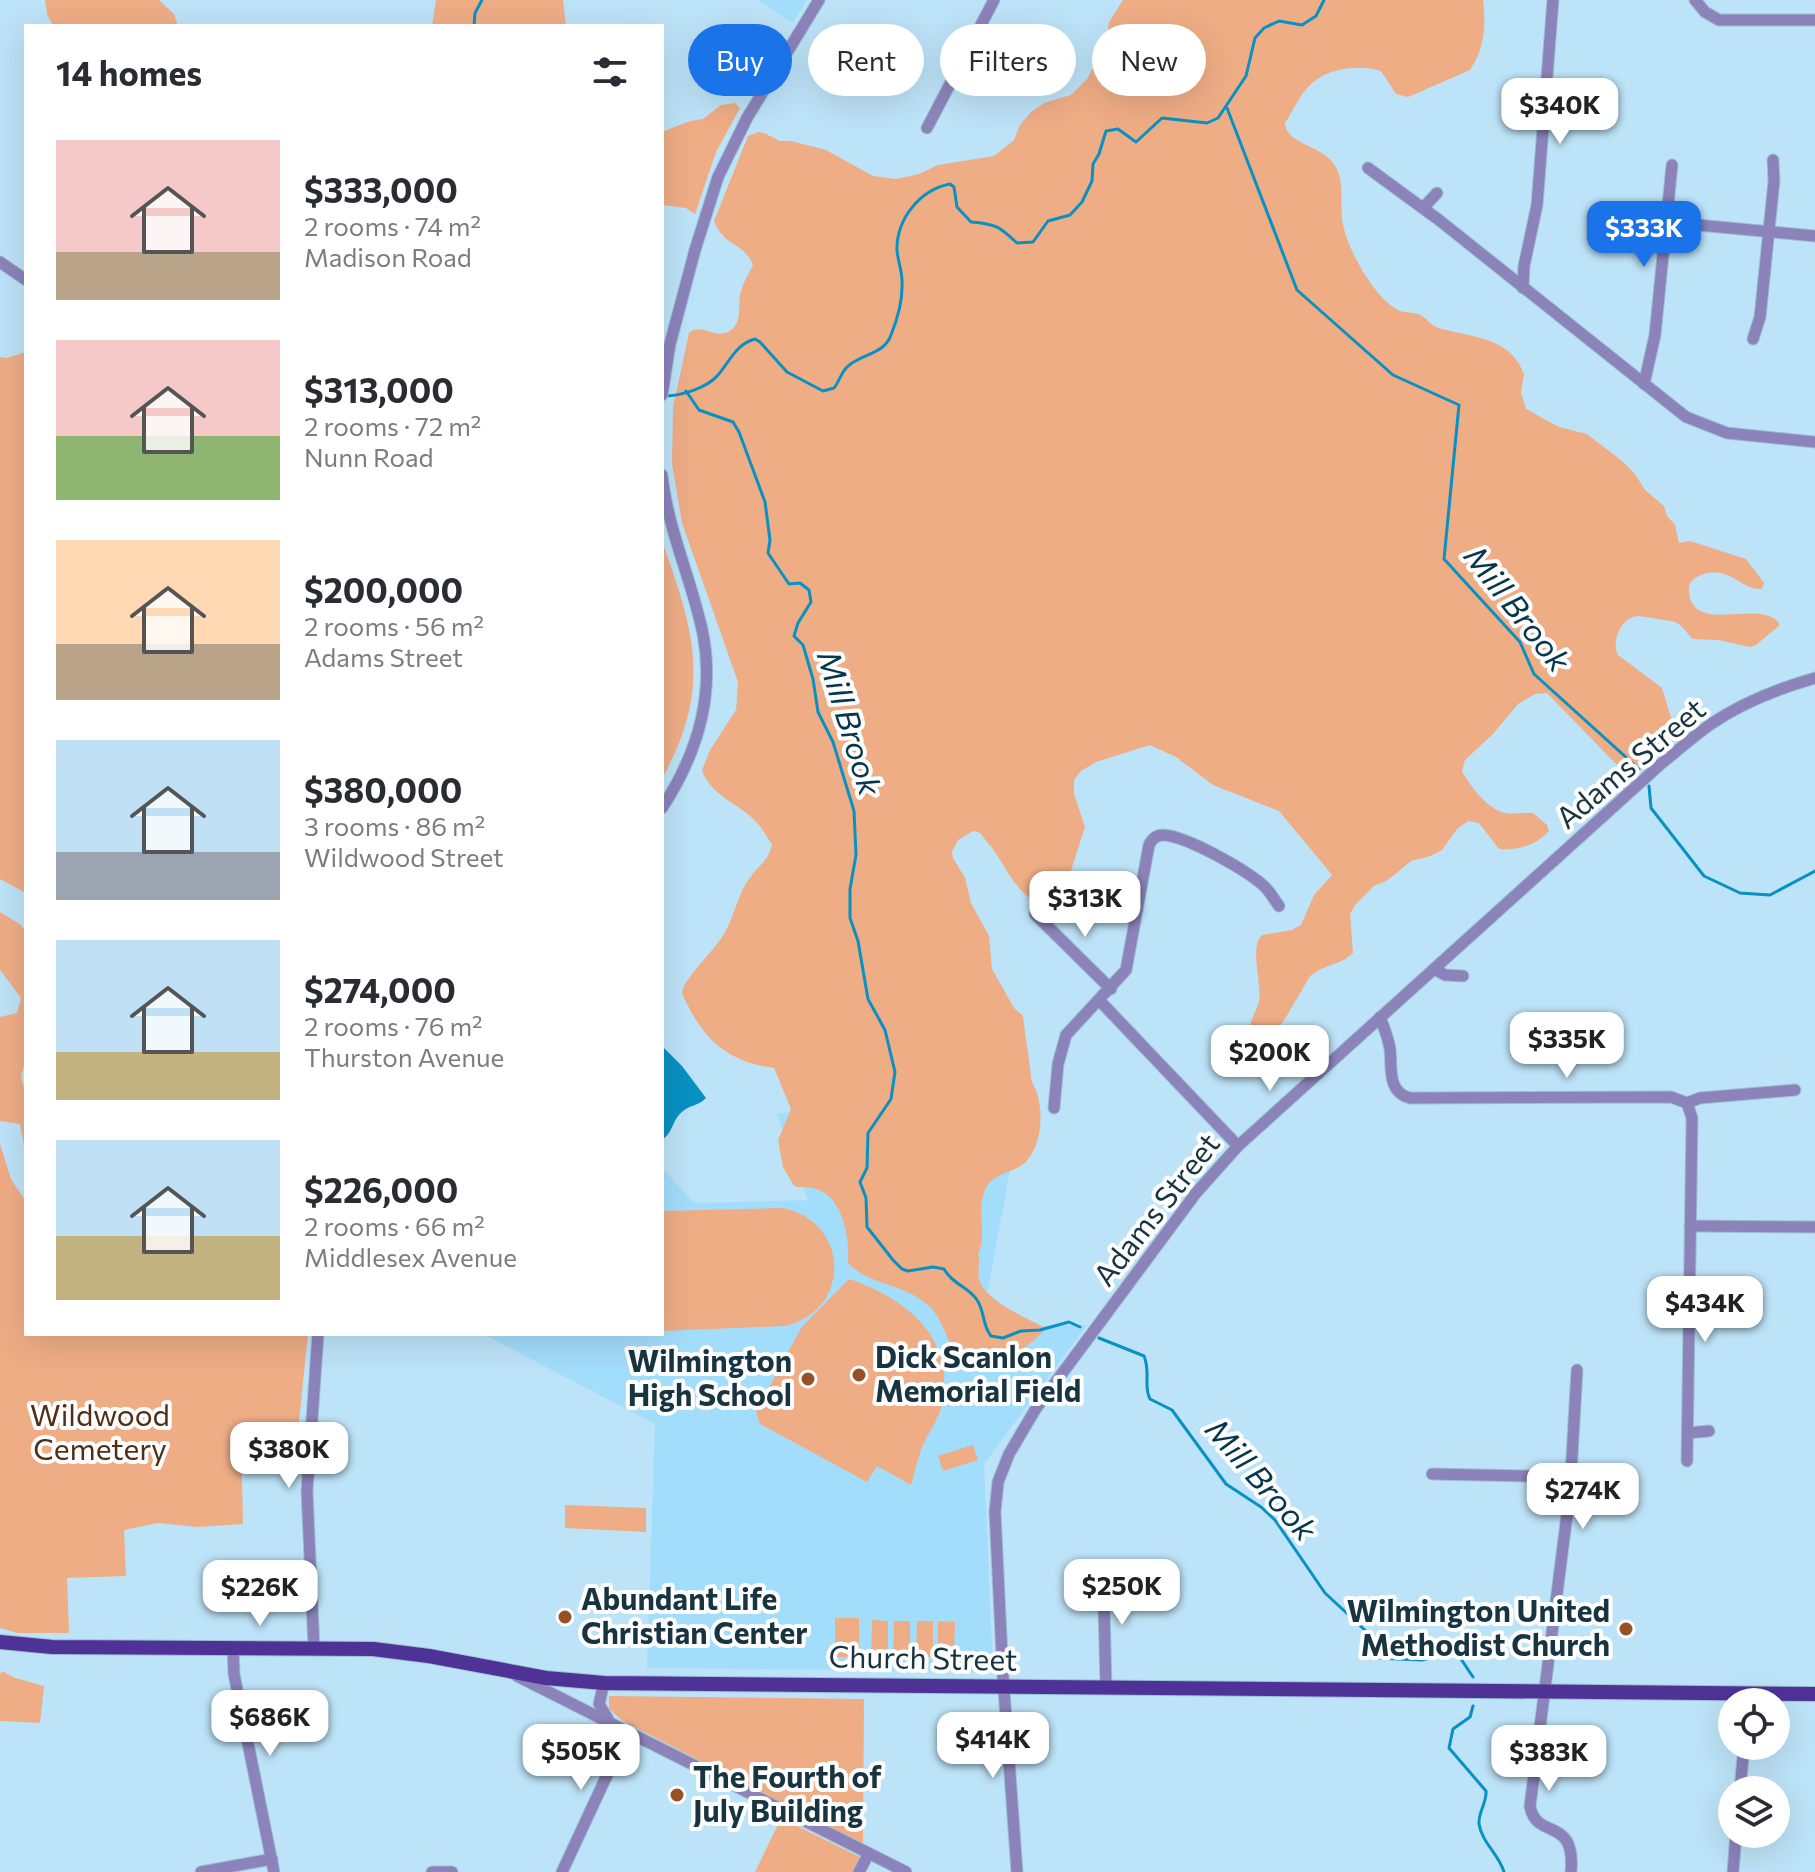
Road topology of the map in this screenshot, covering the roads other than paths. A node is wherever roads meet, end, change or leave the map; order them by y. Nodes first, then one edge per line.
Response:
1 (819, 0) edge
2 (994, 0) edge
3 (1553, 0) edge
4 (1695, 0) edge
5 (1815, 20) edge
6 (927, 128) dead end
7 (1773, 160) dead end
8 (1672, 165) dead end
9 (1368, 168) dead end
10 (1437, 193) dead end
11 (1423, 208) junction
12 (1666, 222) junction
13 (1769, 232) junction
14 (1815, 236) edge
15 (0, 262) edge
16 (24, 279) edge
17 (1523, 288) junction
18 (1753, 339) dead end
19 (664, 379) edge
20 (1644, 384) junction
21 (1815, 442) edge
22 (664, 486) edge
23 (1815, 678) edge
24 (664, 805) edge
25 (1279, 906) dead end
26 (1035, 914) dead end
27 (1434, 969) junction
28 (1463, 976) dead end
29 (1111, 989) junction
30 (1099, 1000) junction
31 (1380, 1017) junction
32 (1795, 1090) dead end
33 (1687, 1103) junction
34 (1054, 1108) dead end
35 (1238, 1146) junction
36 (1690, 1226) junction
37 (1815, 1227) edge
38 (318, 1336) edge
39 (1577, 1370) dead end
40 (1709, 1431) dead end
41 (1688, 1433) junction
42 (1687, 1461) dead end
43 (1432, 1474) dead end
44 (1572, 1477) junction
45 (1103, 1568) dead end
46 (0, 1642) edge
47 (233, 1647) junction
48 (314, 1648) junction
49 (511, 1673) junction
50 (604, 1683) junction
51 (1004, 1686) junction
52 (1106, 1687) junction
53 (1546, 1691) junction
54 (1815, 1694) edge
55 (1790, 1695) edge
56 (1718, 1696) edge
57 (611, 1722) junction
58 (628, 1730) junction
59 (1735, 1848) edge
60 (868, 1855) junction
61 (272, 1859) junction
62 (201, 1872) edge
63 (274, 1872) edge
64 (432, 1872) edge
65 (452, 1872) edge
66 (562, 1872) edge
67 (859, 1872) edge
68 (906, 1872) edge
69 (1017, 1872) edge
70 (1571, 1872) edge
71 (1733, 1872) edge

1 - 19 street
2 - 6 street
3 - 17 street
4 - 5 street
7 - 13 street
8 - 12 street
9 - 11 street
10 - 11 street
11 - 17 street
12 - 13 street
12 - 20 street
13 - 14 street
13 - 18 street
15 - 16 street
17 - 20 street
20 - 21 street
22 - 24 street
23 - 27 street, Adams Street
25 - 29 street
26 - 29 street
27 - 28 street
27 - 31 street, Adams Street
29 - 30 street
30 - 34 street
30 - 35 street
31 - 33 street
31 - 35 street, Adams Street
32 - 33 street
33 - 36 street
35 - 51 street, Adams Street
36 - 37 street
36 - 41 street
38 - 48 street
39 - 44 street
40 - 41 street
41 - 42 street
43 - 44 street
44 - 53 street
45 - 52 street
46 - 47 main road, Church Street
47 - 48 main road, Church Street
47 - 61 street
48 - 49 main road, Church Street
49 - 50 main road, Church Street
49 - 57 street
50 - 51 main road, Church Street
50 - 57 street
51 - 52 main road, Church Street
51 - 69 street, Adams Street
52 - 53 main road, Church Street
53 - 56 main road, Church Street
53 - 70 street
54 - 55 main road, Church Street
57 - 58 street
58 - 60 street
58 - 66 street
59 - 71 street
60 - 67 street
60 - 68 street
61 - 62 street
61 - 63 street
64 - 65 street

